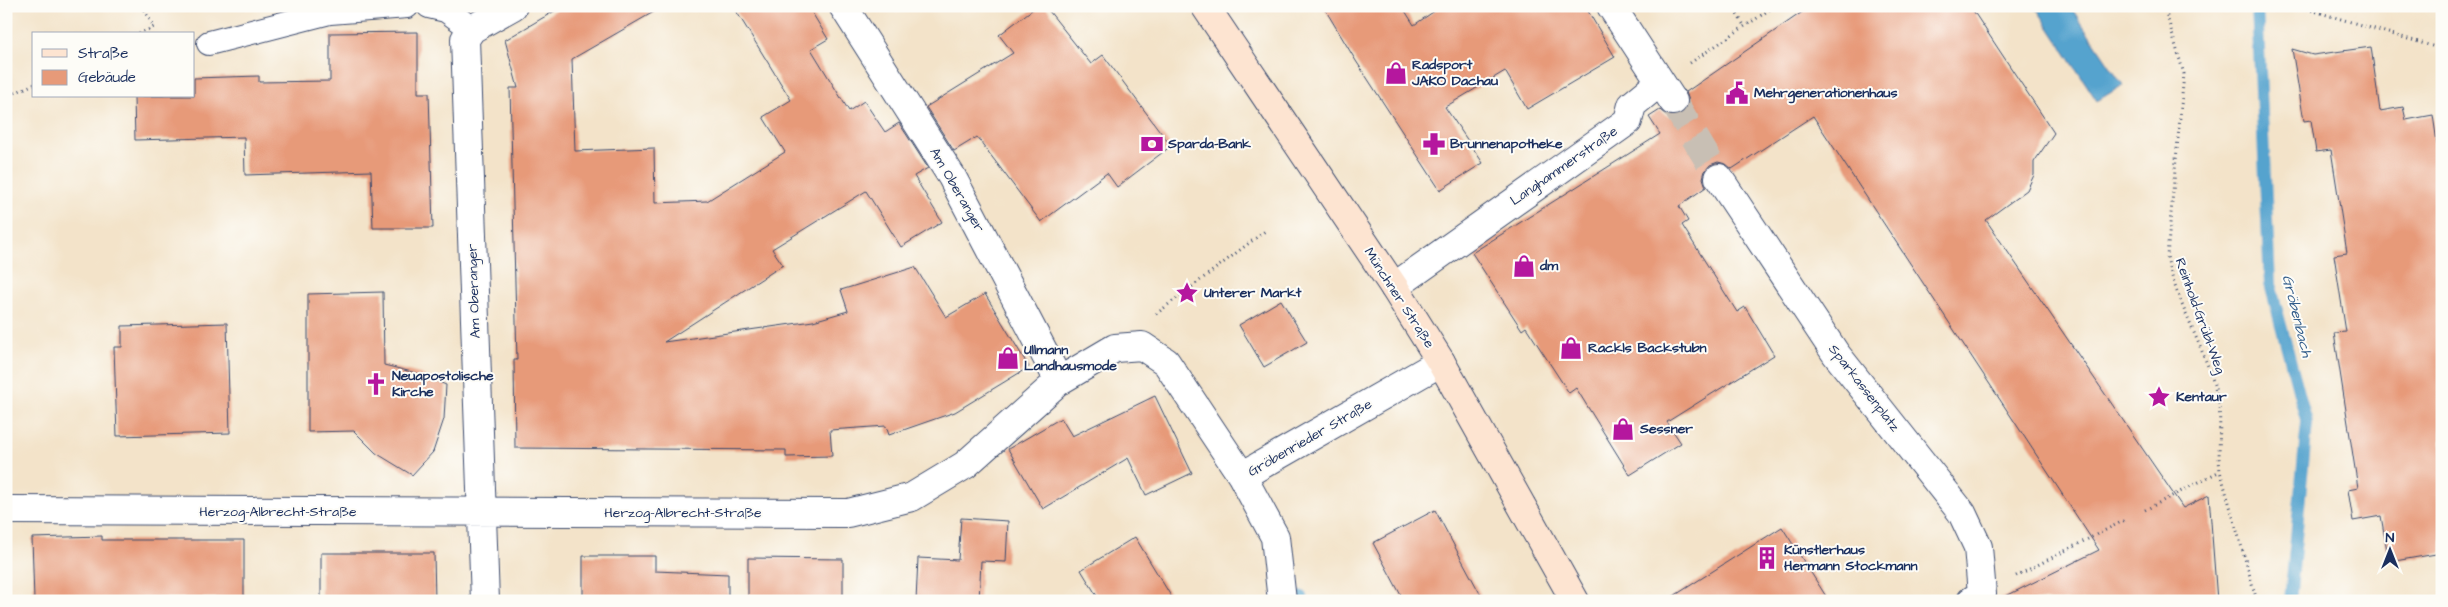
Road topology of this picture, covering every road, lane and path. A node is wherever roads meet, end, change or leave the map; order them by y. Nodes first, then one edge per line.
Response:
1 (142, 6) edge
2 (407, 6) edge
3 (429, 6) edge
4 (513, 6) edge
5 (843, 6) edge
6 (1205, 6) edge
7 (1611, 6) edge
8 (1732, 6) edge
9 (1775, 6) edge
10 (2174, 6) edge
11 (2298, 6) edge
12 (2165, 7) edge
13 (1745, 27) junction
14 (472, 29) junction
15 (143, 32) edge
16 (209, 43) dead end
17 (2442, 49) edge
18 (32, 85) edge
19 (1666, 92) junction
20 (6, 97) edge
21 (1719, 178) tunnel mouth
22 (1265, 231) dead end
23 (1394, 287) junction
24 (1142, 346) junction
25 (1441, 362) junction
26 (1059, 381) junction
27 (2220, 471) junction
28 (1242, 476) junction
29 (6, 510) edge
30 (2145, 510) dead end
31 (481, 513) junction
32 (2127, 519) dead end
33 (1976, 597) edge
34 (485, 601) edge
35 (1282, 601) edge
36 (1575, 601) edge
37 (2257, 601) edge

1 - 15 path
2 - 16 lane
3 - 14 lane
4 - 14 street
5 - 26 street, Am Oberanger
6 - 23 main road, Münchner Straße
7 - 19 street
8 - 13 path
9 - 13 path
10 - 12 path
11 - 17 path
12 - 27 path, Reinhold-Grübl-Weg
13 - 19 path
14 - 31 street, Am Oberanger
18 - 20 path
19 - 23 street, Langhammerstraße
21 - 33 street, Sparkassenplatz
22 - 24 path
23 - 25 main road, Münchner Straße
24 - 26 street, Herzog-Albrecht-Straße
24 - 28 street
25 - 28 street, Gröbenrieder Straße
25 - 36 main road, Münchner Straße
26 - 31 street, Herzog-Albrecht-Straße
27 - 30 path
27 - 37 path, Reinhold-Grübl-Weg
28 - 35 street, Gröbenrieder Straße
29 - 31 street, Herzog-Albrecht-Straße
31 - 34 street, Am Oberanger
32 - 33 path

